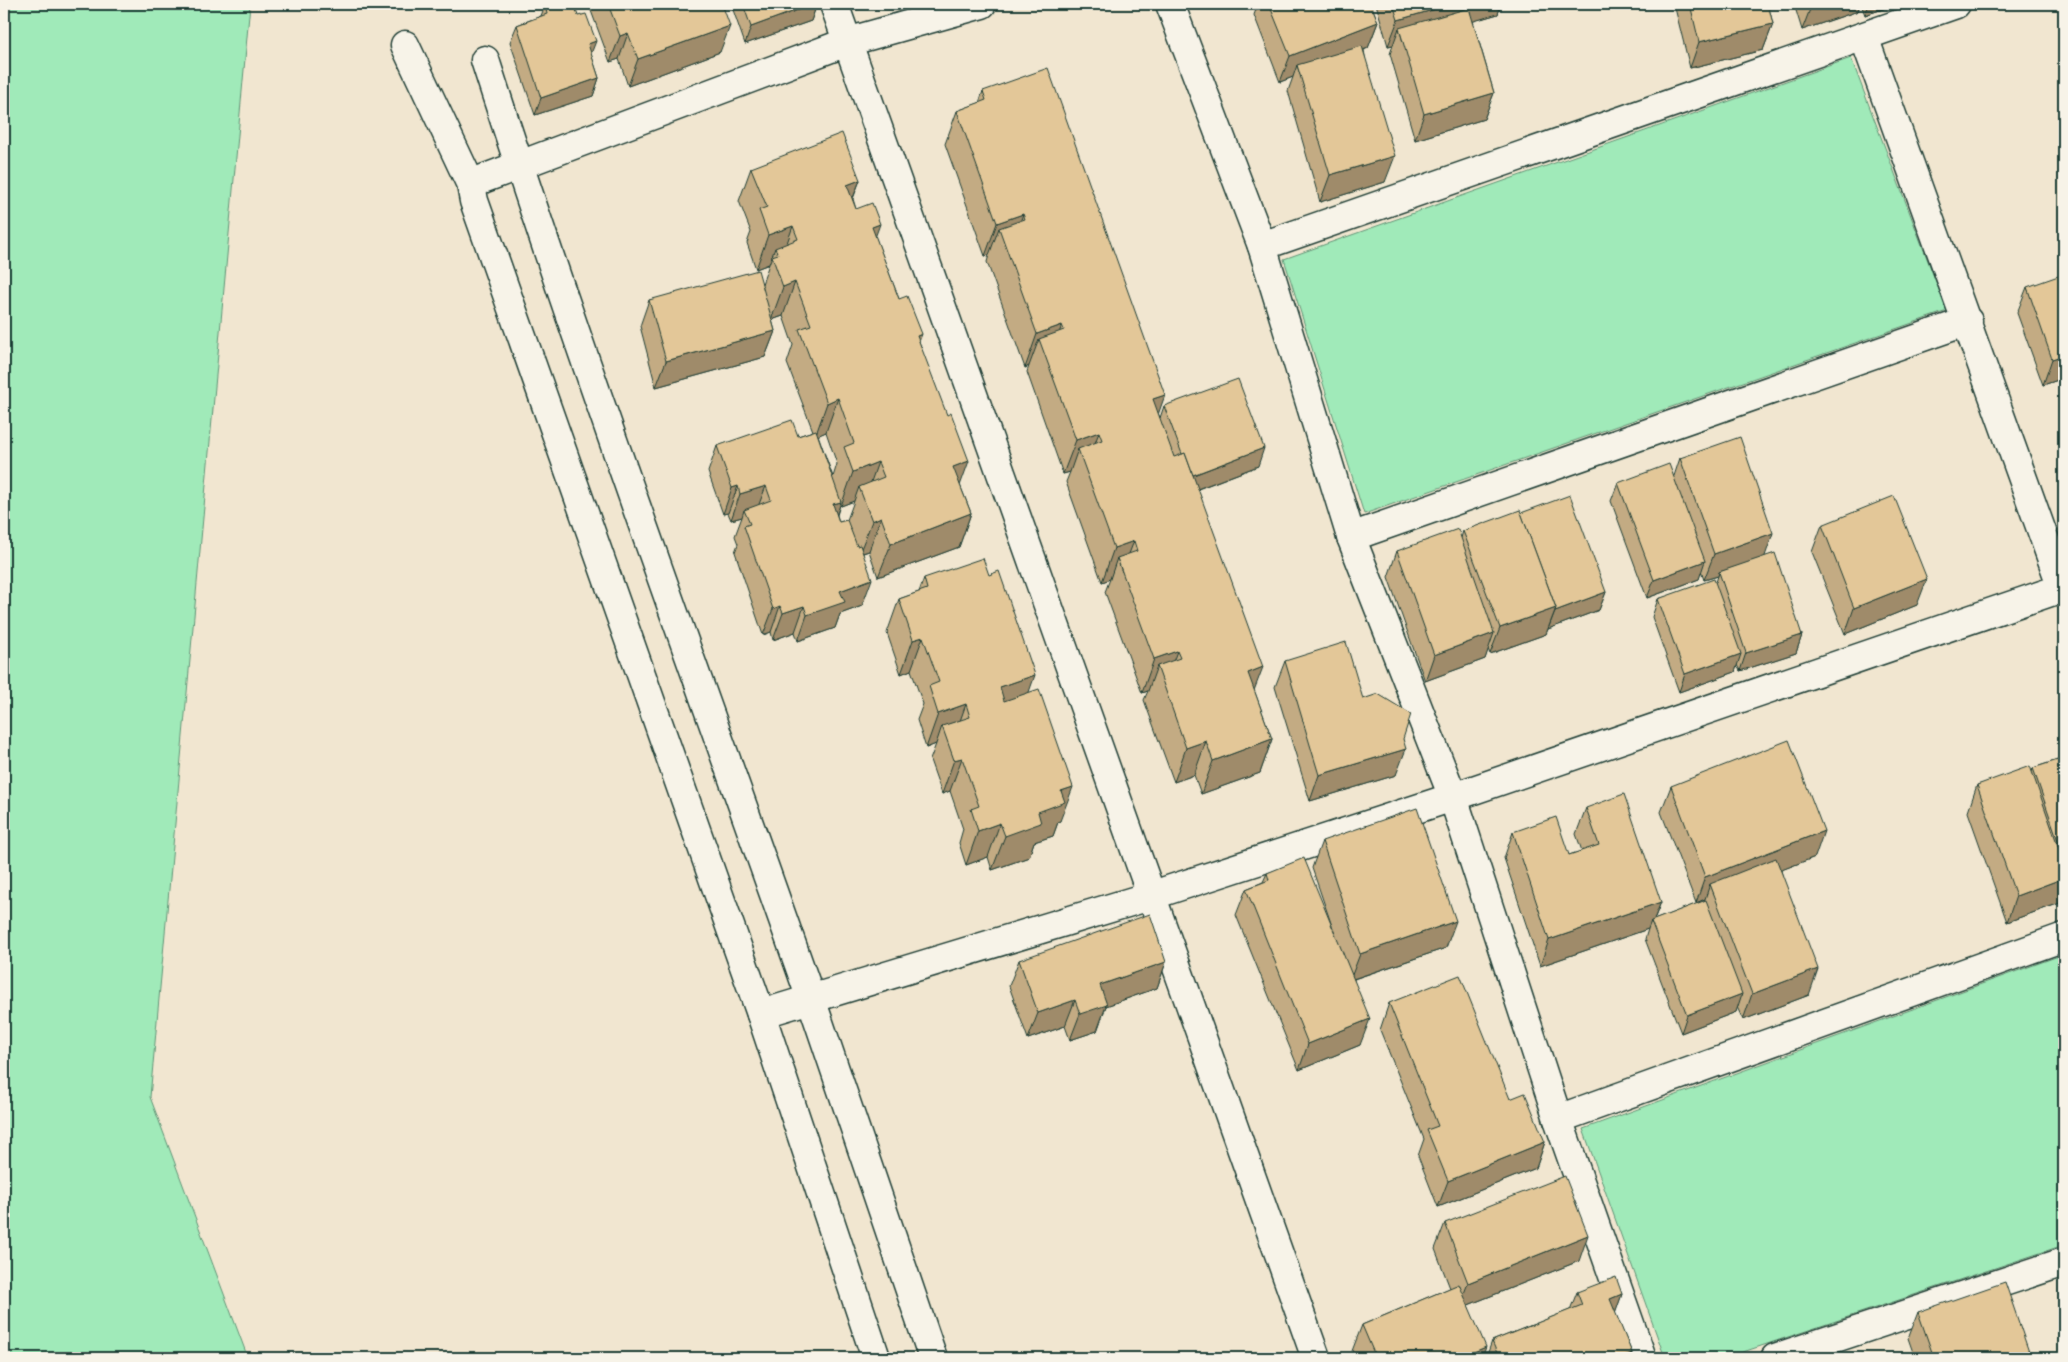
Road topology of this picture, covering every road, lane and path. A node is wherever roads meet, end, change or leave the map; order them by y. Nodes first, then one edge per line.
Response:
1 (834, 4) edge
2 (982, 4) edge
3 (1170, 4) edge
4 (1956, 4) edge
5 (1864, 37) junction
6 (847, 42) junction
7 (405, 45) dead end
8 (485, 60) dead end
9 (519, 166) junction
10 (472, 185) junction
11 (1262, 246) junction
12 (1968, 321) junction
13 (1351, 537) junction
14 (2063, 591) edge
15 (1453, 797) junction
16 (1150, 896) junction
17 (2064, 937) edge
18 (811, 999) junction
19 (761, 1014) junction
20 (1558, 1119) junction
21 (2064, 1262) edge
22 (876, 1358) edge
23 (933, 1358) edge
24 (1316, 1358) edge
25 (1642, 1358) edge
26 (1775, 1358) edge

1 - 6 street
2 - 6 street
3 - 11 street
4 - 5 street
5 - 11 street
5 - 12 street
6 - 9 street
6 - 16 street
7 - 10 street
8 - 9 street
9 - 10 street
9 - 18 street
10 - 19 street
11 - 13 street
12 - 13 street
12 - 14 street
13 - 15 street
14 - 15 street
15 - 16 street
15 - 20 street
16 - 18 street
16 - 24 street
17 - 20 street
18 - 19 street
18 - 23 street
19 - 22 street
20 - 25 street
21 - 26 street

